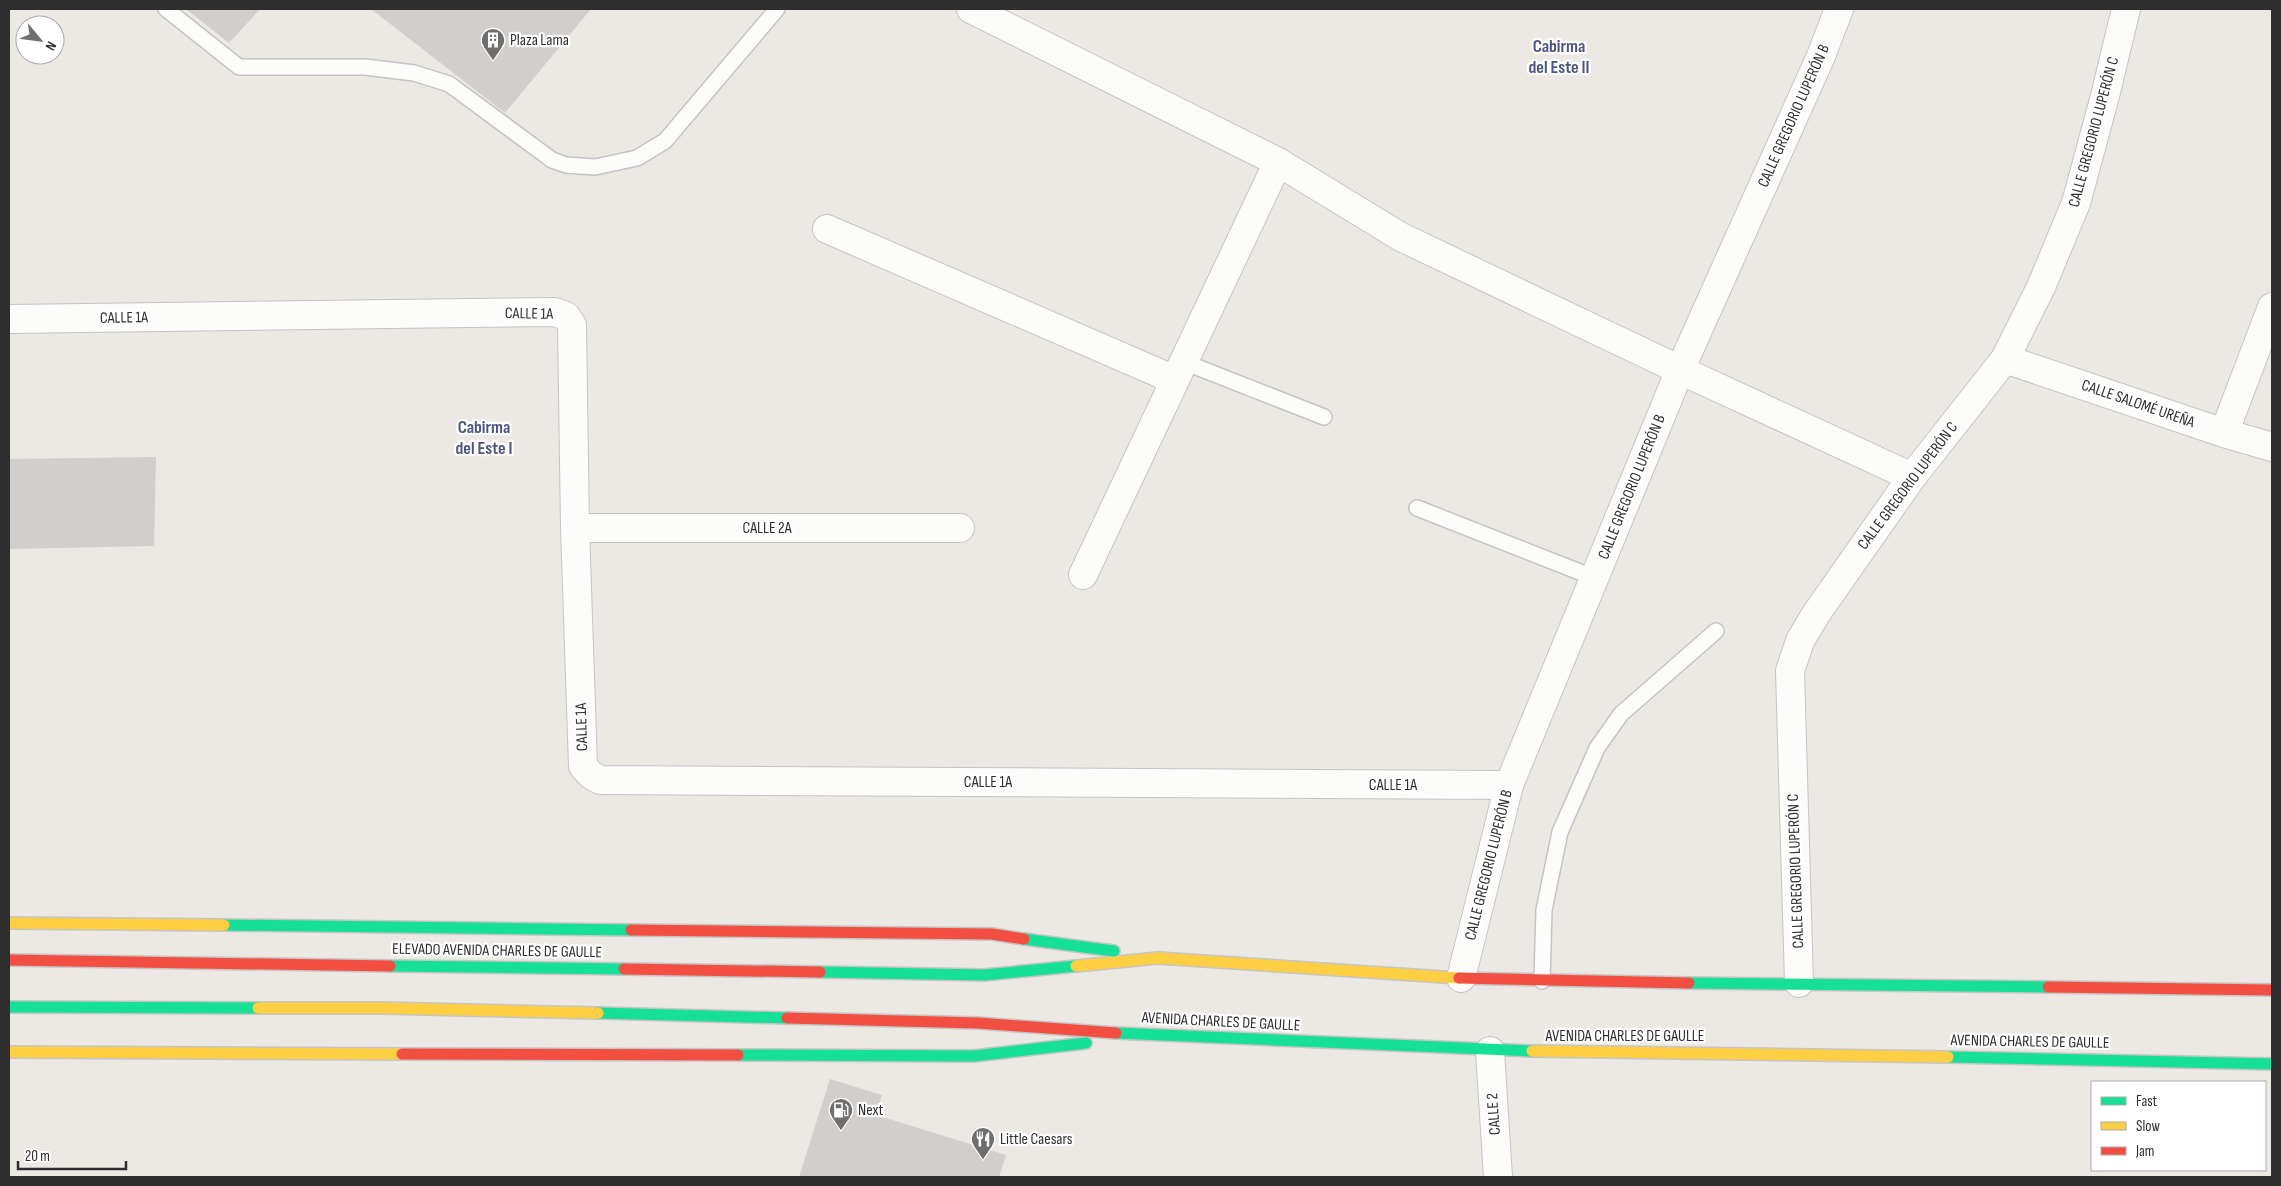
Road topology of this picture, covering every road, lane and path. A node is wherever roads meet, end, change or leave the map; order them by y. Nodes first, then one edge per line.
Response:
1 (166, 9) edge
2 (777, 9) edge
3 (971, 9) edge
4 (1839, 9) edge
5 (2126, 9) edge
6 (1278, 162) junction
7 (827, 229) dead end
8 (2272, 307) edge
9 (9, 319) edge
10 (2005, 359) junction
11 (1680, 370) junction
12 (1180, 371) junction
13 (1324, 417) dead end
14 (2224, 432) junction
15 (2272, 447) edge
16 (1912, 477) junction
17 (1417, 508) dead end
18 (575, 528) junction
19 (960, 528) dead end
20 (1083, 575) dead end
21 (1595, 578) junction
22 (1716, 631) dead end
23 (1509, 785) junction
24 (9, 923) edge
25 (1158, 958) junction
26 (9, 960) edge
27 (1461, 978) junction
28 (1542, 981) junction
29 (1799, 983) junction
30 (2272, 990) edge
31 (9, 1007) edge
32 (1149, 1035) junction
33 (1490, 1051) junction
34 (9, 1052) edge
35 (2272, 1064) edge
36 (1498, 1177) edge

1 - 2 lane
3 - 6 street
4 - 11 street, CALLE GREGORIO LUPERÓN B
5 - 10 street, CALLE GREGORIO LUPERÓN C
6 - 11 street
6 - 12 street
7 - 12 street
8 - 14 street
9 - 18 street, CALLE 1A
10 - 14 street, CALLE SALOMÉ UREÑA
10 - 16 street, CALLE GREGORIO LUPERÓN C
11 - 16 street
11 - 21 street, CALLE GREGORIO LUPERÓN B
12 - 13 lane
12 - 20 street
14 - 15 street, CALLE SALOMÉ UREÑA
16 - 29 street, CALLE GREGORIO LUPERÓN C
17 - 21 lane
18 - 19 street, CALLE 2A
18 - 23 street, CALLE 1A
21 - 23 street, CALLE GREGORIO LUPERÓN B
22 - 28 lane
23 - 27 street, CALLE GREGORIO LUPERÓN B
24 - 25 main road
25 - 26 main road, ELEVADO AVENIDA CHARLES DE GAULLE
25 - 27 main road
27 - 28 main road
28 - 29 main road
29 - 30 main road
31 - 32 main road, AVENIDA CHARLES DE GAULLE
32 - 33 main road, AVENIDA CHARLES DE GAULLE
32 - 34 main road
33 - 35 main road, AVENIDA CHARLES DE GAULLE
33 - 36 street, CALLE 2

